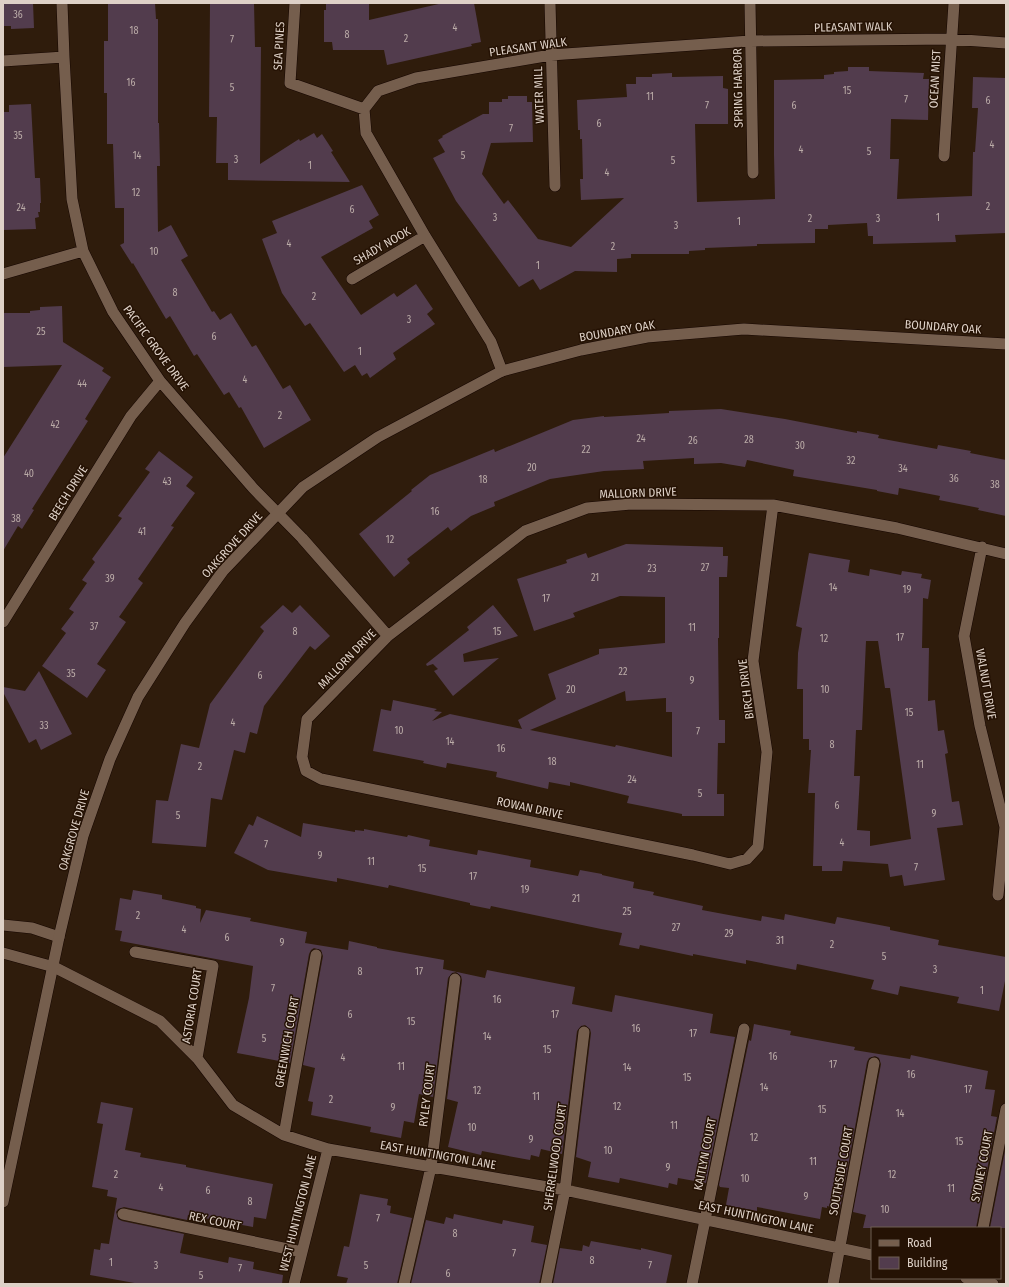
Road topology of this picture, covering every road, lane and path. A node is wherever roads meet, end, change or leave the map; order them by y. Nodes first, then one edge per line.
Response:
1 (62, 3) edge
2 (295, 3) edge
3 (550, 3) edge
4 (750, 3) edge
5 (954, 3) edge
6 (950, 39) junction
7 (750, 41) junction
8 (1006, 43) edge
9 (551, 55) junction
10 (64, 57) junction
11 (3, 61) edge
12 (364, 109) junction
13 (944, 156) dead end
14 (753, 173) dead end
15 (555, 186) dead end
16 (424, 236) junction
17 (83, 251) junction
18 (3, 274) edge
19 (352, 279) dead end
20 (1006, 344) edge
21 (502, 371) junction
22 (160, 381) junction
23 (773, 506) junction
24 (278, 513) junction
25 (982, 547) junction
26 (1006, 554) edge
27 (3, 622) edge
28 (388, 636) junction
29 (302, 757) joint
30 (758, 846) joint
31 (998, 895) dead end
32 (3, 925) edge
33 (59, 937) junction
34 (134, 952) dead end
35 (3, 953) edge
36 (316, 955) dead end
37 (54, 967) junction
38 (455, 979) dead end
39 (744, 1029) dead end
40 (584, 1032) dead end
41 (197, 1058) junction
42 (874, 1063) dead end
43 (1006, 1110) edge
44 (284, 1134) junction
45 (328, 1148) junction
46 (431, 1167) junction
47 (565, 1190) junction
48 (3, 1202) edge
49 (123, 1214) dead end
50 (705, 1220) junction
51 (983, 1227) edge
52 (840, 1248) junction
53 (302, 1252) junction
54 (871, 1255) edge
55 (971, 1280) edge
56 (294, 1284) edge
57 (404, 1284) edge
58 (546, 1284) edge
59 (692, 1284) edge
60 (833, 1284) edge
61 (993, 1284) edge

1 - 10 street, PACIFIC GROVE DRIVE
2 - 12 street, SEA PINES
3 - 9 street, WATER MILL
4 - 7 street, SPRING HARBOR
5 - 6 street, OCEAN MIST
6 - 7 street, PLEASANT WALK
6 - 8 street, PLEASANT WALK
6 - 13 street, OCEAN MIST
7 - 9 street, PLEASANT WALK
7 - 14 street, SPRING HARBOR
9 - 12 street, PLEASANT WALK
9 - 15 street, WATER MILL
10 - 11 street
10 - 17 street, PACIFIC GROVE DRIVE
12 - 16 street
16 - 19 street, SHADY NOOK
16 - 21 street
17 - 18 street
17 - 22 street, PACIFIC GROVE DRIVE
20 - 21 street, BOUNDARY OAK
21 - 24 street, BOUNDARY OAK
22 - 24 street, PACIFIC GROVE DRIVE
22 - 27 street, BEECH DRIVE
23 - 25 street, MALLORN DRIVE
23 - 28 street, MALLORN DRIVE
23 - 30 street, BIRCH DRIVE
24 - 28 street, PACIFIC GROVE DRIVE
24 - 33 street, OAKGROVE DRIVE
25 - 26 street, MALLORN DRIVE
25 - 31 street, WALNUT DRIVE
28 - 29 street, MALLORN DRIVE
29 - 30 street, ROWAN DRIVE
32 - 33 street
33 - 37 street, OAKGROVE DRIVE
34 - 41 street, ASTORIA COURT
35 - 37 street, EAST HUNTINGTON LANE
36 - 44 street, GREENWICH COURT
37 - 41 street, EAST HUNTINGTON LANE
37 - 48 street, OAKGROVE DRIVE
38 - 46 street, RYLEY COURT
39 - 50 street, KAITLYN COURT
40 - 47 street, SHERRELWOOD COURT
41 - 44 street, EAST HUNTINGTON LANE
42 - 52 street, SOUTHSIDE COURT
43 - 51 street, SYDNEY COURT
44 - 45 street, EAST HUNTINGTON LANE
45 - 46 street, EAST HUNTINGTON LANE
45 - 53 street, WEST HUNTINGTON LANE
46 - 47 street, EAST HUNTINGTON LANE
46 - 57 street, RYLEY COURT
47 - 50 street, EAST HUNTINGTON LANE
47 - 58 street, SHERRELWOOD COURT
49 - 53 street, REX COURT
50 - 52 street, EAST HUNTINGTON LANE
50 - 59 street, KAITLYN COURT
52 - 54 street, EAST HUNTINGTON LANE
52 - 60 street, SOUTHSIDE COURT
53 - 56 street, WEST HUNTINGTON LANE
55 - 61 street

